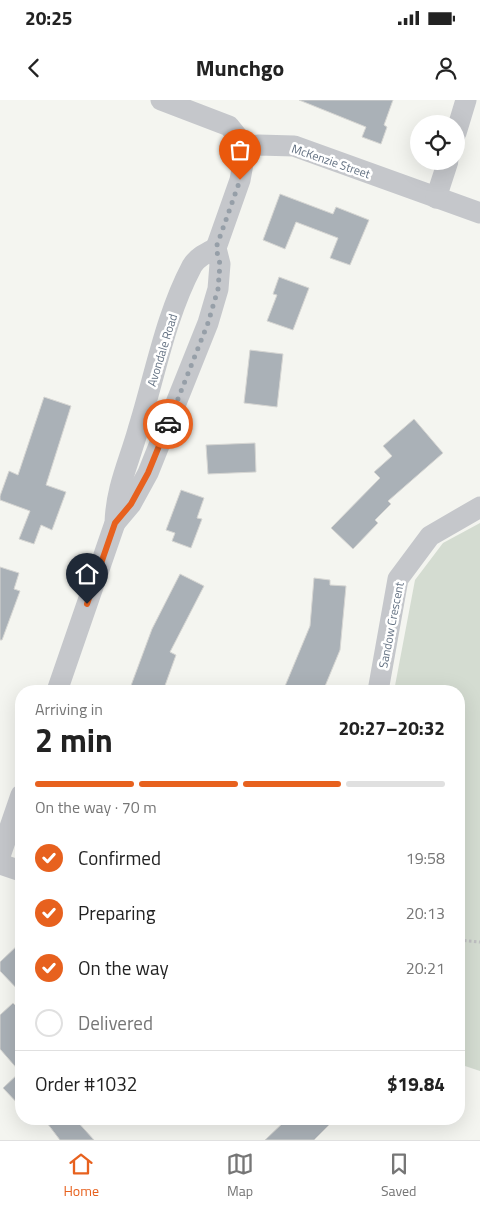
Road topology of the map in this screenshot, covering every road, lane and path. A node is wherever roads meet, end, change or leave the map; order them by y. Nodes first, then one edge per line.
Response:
1 (161, 100) edge
2 (466, 100) edge
3 (461, 115) edge
4 (246, 147) junction
5 (445, 170) edge
6 (436, 198) junction
7 (480, 213) edge
8 (216, 248) junction
9 (480, 507) edge
10 (115, 523) junction
11 (59, 685) edge
12 (379, 685) edge
13 (15, 812) edge
14 (0, 856) edge
15 (0, 864) edge
16 (15, 868) edge
17 (465, 941) edge
18 (480, 942) edge

1 - 4 street
2 - 3 street
4 - 6 street, McKenzie Street
4 - 8 street, Avondale Road
5 - 6 street
6 - 7 street, McKenzie Street
8 - 10 street, Avondale Road
8 - 10 street, Avondale Road
9 - 12 street, Sandow Crescent
10 - 11 street, Avondale Road
13 - 14 street
15 - 16 street
17 - 18 path

